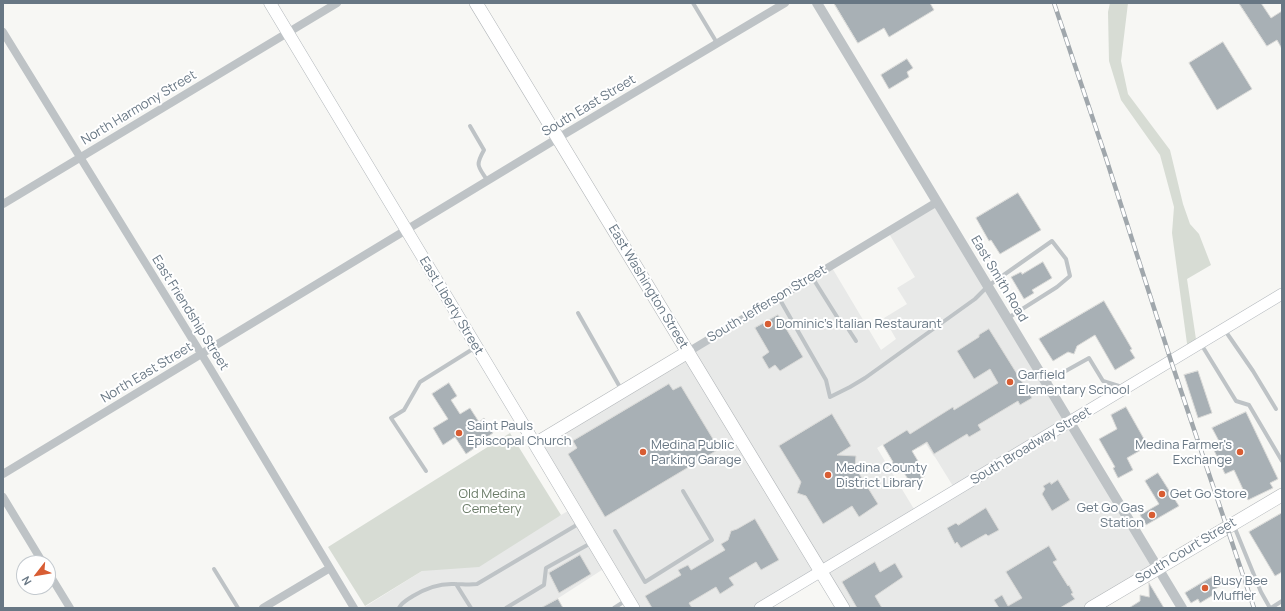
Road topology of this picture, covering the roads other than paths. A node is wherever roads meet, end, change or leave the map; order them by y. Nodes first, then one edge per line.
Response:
1 (270, 3) edge
2 (337, 3) edge
3 (476, 3) edge
4 (692, 3) edge
5 (785, 3) edge
6 (817, 3) edge
7 (3, 32) edge
8 (288, 33) junction
9 (717, 43) junction
10 (470, 126) dead end
11 (558, 138) junction
12 (80, 158) junction
13 (488, 181) junction
14 (937, 202) junction
15 (3, 204) edge
16 (406, 230) junction
17 (812, 277) junction
18 (988, 286) junction
19 (1282, 294) edge
20 (778, 297) junction
21 (578, 314) dead end
22 (1007, 318) junction
23 (1224, 329) junction
24 (856, 341) dead end
25 (1201, 343) junction
26 (476, 347) junction
27 (688, 352) junction
28 (201, 354) junction
29 (1046, 382) junction
30 (1126, 388) junction
31 (623, 391) junction
32 (1276, 409) dead end
33 (1070, 422) junction
34 (535, 444) junction
35 (1282, 461) edge
36 (426, 471) dead end
37 (3, 474) edge
38 (683, 490) dead end
39 (1282, 495) edge
40 (3, 497) edge
41 (581, 522) junction
42 (1233, 524) junction
43 (615, 531) dead end
44 (593, 541) junction
45 (38, 555) edge
46 (330, 568) junction
47 (1158, 568) junction
48 (214, 569) dead end
49 (821, 571) junction
50 (456, 584) junction
51 (56, 585) edge
52 (1282, 600) edge
53 (631, 604) edge
54 (1100, 606) edge
55 (70, 608) edge
56 (238, 608) edge
57 (263, 608) edge
58 (354, 608) edge
59 (399, 608) edge
60 (471, 608) edge
61 (506, 608) edge
62 (614, 608) edge
63 (760, 608) edge
64 (843, 608) edge
65 (1182, 608) edge
66 (1270, 608) edge

1 - 8 main road, East Liberty Street
2 - 8 street, North Harmony Street
3 - 11 highway, East Washington Street
4 - 9 lane
5 - 9 street, South East Street
6 - 14 street, East Smith Road
7 - 12 street, East Friendship Street
8 - 12 street, North Harmony Street
8 - 16 main road, East Liberty Street
9 - 11 street, South East Street
10 - 13 lane
11 - 13 street, South East Street
11 - 27 highway, East Washington Street
12 - 15 street, North Harmony Street
12 - 28 street, East Friendship Street
13 - 16 street, South East Street
14 - 17 street, South Jefferson Street
14 - 18 street, East Smith Road
16 - 26 main road, East Liberty Street
16 - 28 street, North East Street
17 - 20 street, South Jefferson Street
17 - 24 lane
18 - 20 lane
18 - 22 street, East Smith Road
18 - 22 lane
19 - 23 main road, South Broadway Street
20 - 27 street, South Jefferson Street
21 - 31 lane
22 - 29 street, East Smith Road
23 - 25 main road, South Broadway Street
23 - 32 lane
25 - 30 main road, South Broadway Street
25 - 35 lane
26 - 34 main road, East Liberty Street
26 - 36 lane
27 - 31 highway, South Jefferson Street
27 - 49 highway, East Washington Street
28 - 37 street, North East Street
28 - 46 street, East Friendship Street
29 - 30 lane
29 - 33 street, East Smith Road
30 - 33 main road, South Broadway Street
31 - 34 highway, South Jefferson Street
33 - 47 street, East Smith Road
33 - 49 main road, South Broadway Street
34 - 41 highway, East Liberty Street
38 - 43 lane
39 - 42 highway, South Court Street
40 - 45 street
41 - 44 highway, East Liberty Street
41 - 50 lane
42 - 47 highway, South Court Street
42 - 66 lane
44 - 53 highway, East Liberty Street
44 - 61 lane
46 - 57 street
46 - 58 street, East Friendship Street
47 - 54 highway, South Court Street
47 - 65 street, East Smith Road
48 - 56 lane
49 - 63 main road, South Broadway Street
49 - 64 highway, East Washington Street
50 - 59 lane
50 - 60 lane
51 - 55 street
52 - 66 lane
53 - 62 lane

